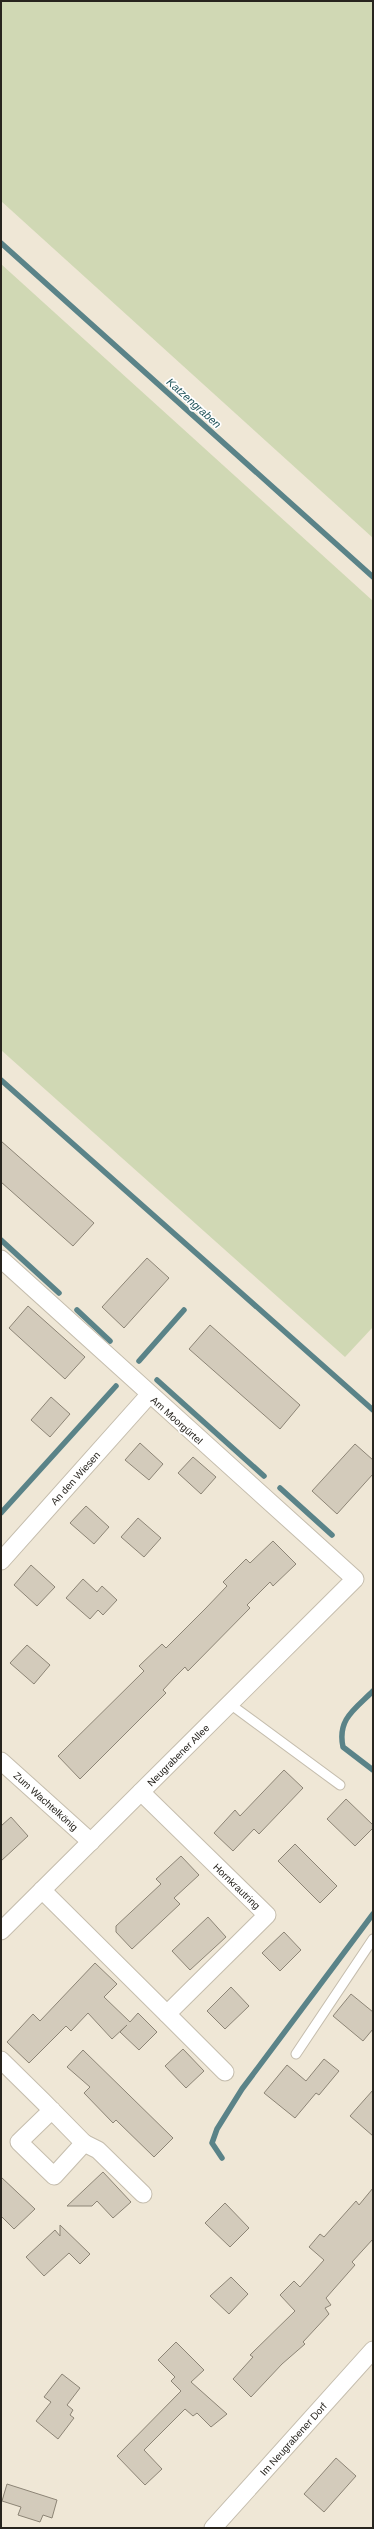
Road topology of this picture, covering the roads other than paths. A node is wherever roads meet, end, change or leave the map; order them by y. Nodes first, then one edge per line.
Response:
1 (1, 1259) edge
2 (149, 1394) junction
3 (1, 1561) edge
4 (355, 1579) joint
5 (230, 1704) junction
6 (1, 1761) edge
7 (340, 1785) dead end
8 (141, 1792) junction
9 (91, 1842) junction
10 (42, 1890) junction
11 (1, 1931) edge
12 (373, 1939) edge
13 (167, 2014) junction
14 (296, 2054) dead end
15 (1, 2060) edge
16 (225, 2072) dead end
17 (52, 2110) junction
18 (84, 2143) junction
19 (143, 2194) dead end
20 (373, 2350) edge
21 (213, 2528) edge

1 - 2 street, Am Moorgürtel
2 - 3 street, An den Wiesen
2 - 4 street, Am Moorgürtel
4 - 5 street, Neugrabener Allee
5 - 7 lane
5 - 8 street, Neugrabener Allee
6 - 9 street, Zum Wachtelkönig
8 - 9 street, Neugrabener Allee
8 - 13 street, Hornkrautring
9 - 10 street, Neugrabener Allee
10 - 11 street, Neugrabener Allee
10 - 13 street
12 - 14 lane
13 - 16 street
15 - 17 street
17 - 18 street
17 - 18 street
18 - 19 street
20 - 21 street, Im Neugrabener Dorf

